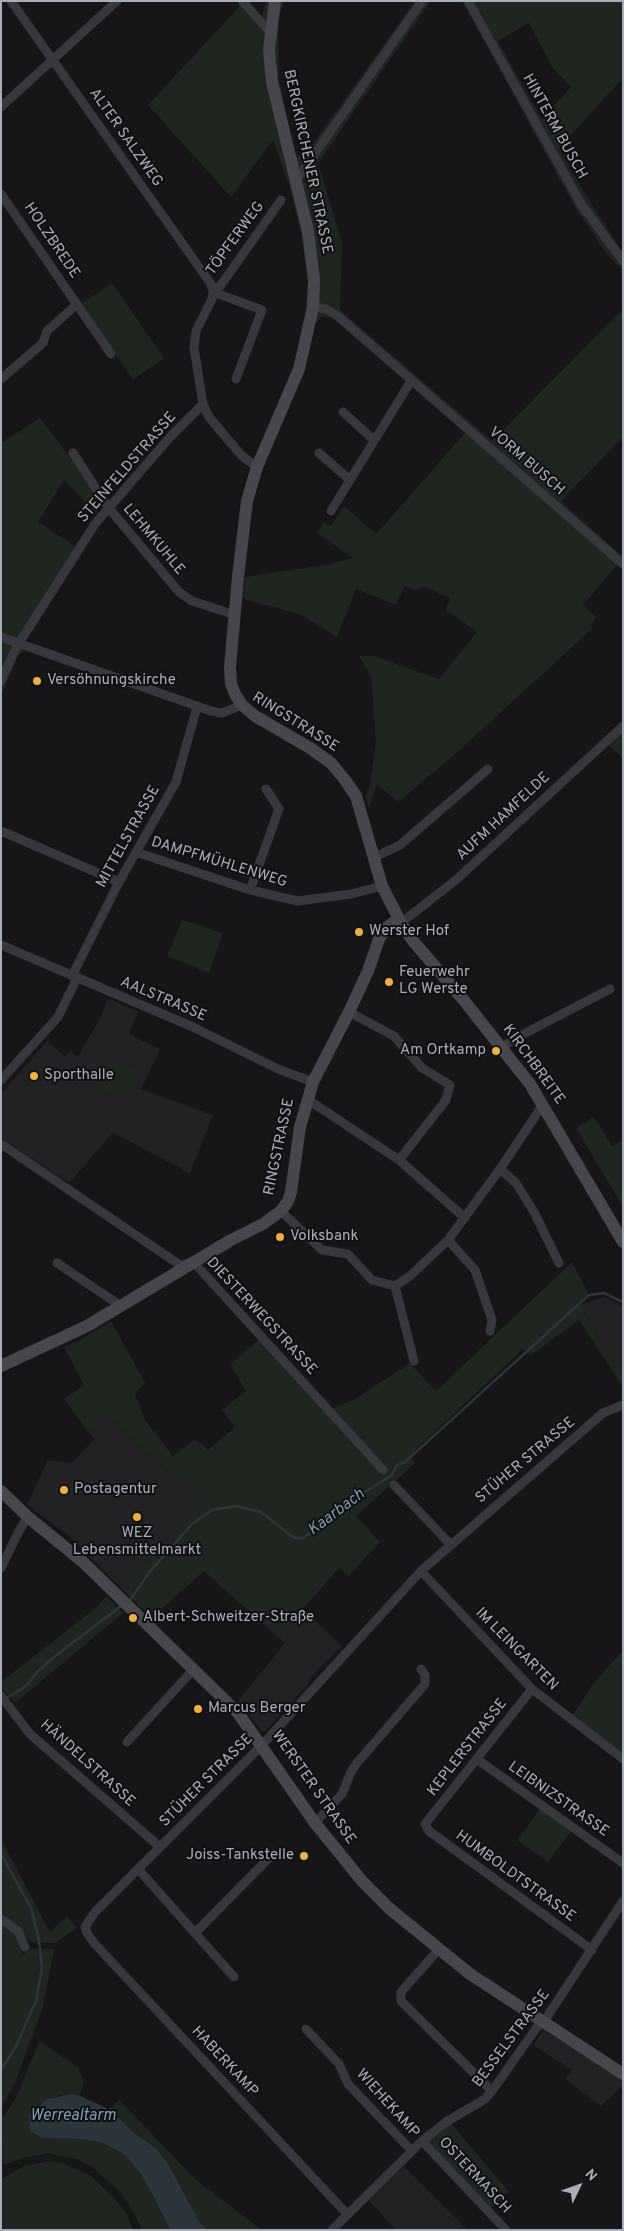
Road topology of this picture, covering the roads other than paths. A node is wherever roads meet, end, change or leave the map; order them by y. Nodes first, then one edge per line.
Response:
1 (11, 1) edge
2 (117, 1) edge
3 (242, 1) edge
4 (275, 1) edge
5 (422, 1) edge
6 (468, 1) edge
7 (270, 32) junction
8 (53, 60) junction
9 (1, 107) edge
10 (295, 182) junction
11 (1, 194) edge
12 (281, 200) dead end
13 (623, 261) edge
14 (213, 292) junction
15 (77, 304) junction
16 (314, 307) junction
17 (112, 354) dead end
18 (1, 379) edge
19 (236, 380) dead end
20 (411, 381) junction
21 (203, 404) junction
22 (343, 412) dead end
23 (374, 440) junction
24 (73, 453) dead end
25 (319, 453) dead end
26 (257, 466) junction
27 (350, 480) junction
28 (108, 507) junction
29 (331, 511) dead end
30 (623, 564) edge
31 (235, 615) junction
32 (1, 637) edge
33 (19, 643) junction
34 (1, 681) edge
35 (242, 705) junction
36 (198, 707) junction
37 (623, 726) edge
38 (488, 769) dead end
39 (266, 789) dead end
40 (1, 831) edge
41 (136, 852) junction
42 (374, 858) junction
43 (118, 882) junction
44 (382, 886) junction
45 (250, 890) junction
46 (399, 921) junction
47 (1, 945) edge
48 (74, 977) junction
49 (610, 989) dead end
50 (349, 1012) junction
51 (501, 1048) junction
52 (1, 1080) edge
53 (313, 1082) junction
54 (307, 1099) junction
55 (544, 1106) junction
56 (1, 1144) edge
57 (399, 1160) junction
58 (500, 1169) junction
59 (280, 1211) junction
60 (465, 1218) junction
61 (448, 1240) junction
62 (623, 1242) edge
63 (57, 1262) dead end
64 (192, 1263) junction
65 (559, 1263) dead end
66 (395, 1286) junction
67 (120, 1306) junction
68 (490, 1331) dead end
69 (414, 1361) dead end
70 (1, 1366) edge
71 (623, 1404) edge
72 (383, 1470) dead end
73 (394, 1485) dead end
74 (1, 1491) edge
75 (28, 1517) junction
76 (450, 1544) junction
77 (1, 1568) edge
78 (421, 1571) junction
79 (421, 1669) dead end
80 (193, 1670) junction
81 (532, 1689) junction
82 (1, 1696) edge
83 (127, 1742) dead end
84 (262, 1745) junction
85 (623, 1759) edge
86 (478, 1760) junction
87 (315, 1823) junction
88 (426, 1824) joint
89 (160, 1847) junction
90 (269, 1858) dead end
91 (623, 1863) edge
92 (138, 1870) junction
93 (623, 1901) edge
94 (1, 1919) edge
95 (85, 1927) joint
96 (195, 1934) junction
97 (25, 1947) dead end
98 (439, 1950) junction
99 (592, 1950) junction
100 (234, 1977) dead end
101 (543, 2023) junction
102 (306, 2029) dead end
103 (623, 2074) edge
104 (492, 2091) junction
105 (422, 2141) junction
106 (412, 2151) junction
107 (347, 2214) junction
108 (332, 2230) edge
109 (506, 2230) edge

1 - 8 street, ALTER SALZWEG
2 - 8 street
3 - 7 street
4 - 7 street, BERGKIRCHENER STRASSE
5 - 10 street
6 - 13 street, HINTERM BUSCH
7 - 10 street, BERGKIRCHENER STRASSE
8 - 9 street
8 - 14 street, ALTER SALZWEG
10 - 16 street, BERGKIRCHENER STRASSE
11 - 15 street, HOLZBREDE
12 - 14 street, TÖPFERWEG
14 - 19 street
14 - 21 street
15 - 17 street, HOLZBREDE
15 - 18 street
16 - 20 street, VORM BUSCH
16 - 26 street, BERGKIRCHENER STRASSE
20 - 23 street
20 - 30 street, VORM BUSCH
21 - 26 street
21 - 28 street, STEINFELDSTRASSE
22 - 23 street
23 - 27 street
24 - 28 street, LEHMKUHLE
25 - 27 street
26 - 31 street, BERGKIRCHENER STRASSE
27 - 29 street
28 - 31 street, LEHMKUHLE
28 - 33 street, STEINFELDSTRASSE
31 - 35 street, BERGKIRCHENER STRASSE
32 - 33 street, RINGSTRASSE
33 - 34 street, STEINFELDSTRASSE
33 - 36 street, RINGSTRASSE
35 - 36 street, RINGSTRASSE
35 - 42 street, RINGSTRASSE
36 - 41 street, MITTELSTRASSE
37 - 46 street, AUFM HAMFELDE
38 - 42 street
39 - 45 street
40 - 43 street
41 - 43 street, MITTELSTRASSE
41 - 45 street, DAMPFMÜHLENWEG
42 - 44 street, RINGSTRASSE
43 - 48 street, MITTELSTRASSE
44 - 45 street, DAMPFMÜHLENWEG
44 - 46 street, RINGSTRASSE
46 - 50 street, RINGSTRASSE
46 - 51 street, KIRCHBREITE
47 - 48 street, AALSTRASSE
48 - 52 street, MITTELSTRASSE
48 - 53 street, AALSTRASSE
49 - 51 street
50 - 53 street, RINGSTRASSE
50 - 57 street
51 - 55 street, KIRCHBREITE
53 - 54 street, RINGSTRASSE
54 - 57 street
54 - 59 street, RINGSTRASSE
55 - 58 street
55 - 62 street, KIRCHBREITE
56 - 64 street, DIESTERWEGSTRASSE
57 - 60 street
58 - 60 street
58 - 65 street
59 - 64 street, RINGSTRASSE
59 - 66 street
60 - 61 street
61 - 66 street
61 - 68 street
63 - 67 street
64 - 67 street, RINGSTRASSE
64 - 72 street, DIESTERWEGSTRASSE
66 - 69 street
67 - 70 street, RINGSTRASSE
71 - 76 street, STÜHER STRASSE
73 - 76 street
74 - 75 street, WERSTER STRASSE
75 - 77 street
75 - 80 street, WERSTER STRASSE
76 - 78 street, STÜHER STRASSE
78 - 81 street, IM LEINGARTEN
78 - 84 street, STÜHER STRASSE
79 - 87 street
80 - 83 street
80 - 84 street, WERSTER STRASSE
81 - 85 street, IM LEINGARTEN
81 - 86 street, KEPLERSTRASSE
82 - 89 street, HÄNDELSTRASSE
84 - 87 street, WERSTER STRASSE
84 - 89 street, STÜHER STRASSE
86 - 88 street, KEPLERSTRASSE
86 - 91 street, LEIBNIZSTRASSE
87 - 98 street, WERSTER STRASSE
88 - 99 street, HUMBOLDTSTRASSE
89 - 92 street, STÜHER STRASSE
90 - 96 street
92 - 95 street, STÜHER STRASSE
92 - 96 street
93 - 99 street, BESSELSTRASSE
94 - 97 street
95 - 107 street, HABERKAMP
96 - 100 street
98 - 101 street, WERSTER STRASSE
98 - 104 street
99 - 101 street, BESSELSTRASSE
101 - 103 street, WERSTER STRASSE
101 - 104 street, BESSELSTRASSE
102 - 106 street, WIEHEKAMP
104 - 105 street, BESSELSTRASSE
105 - 106 street, BESSELSTRASSE
105 - 109 street, OSTERMASCH
106 - 107 street, BESSELSTRASSE
107 - 108 street, BESSELSTRASSE

